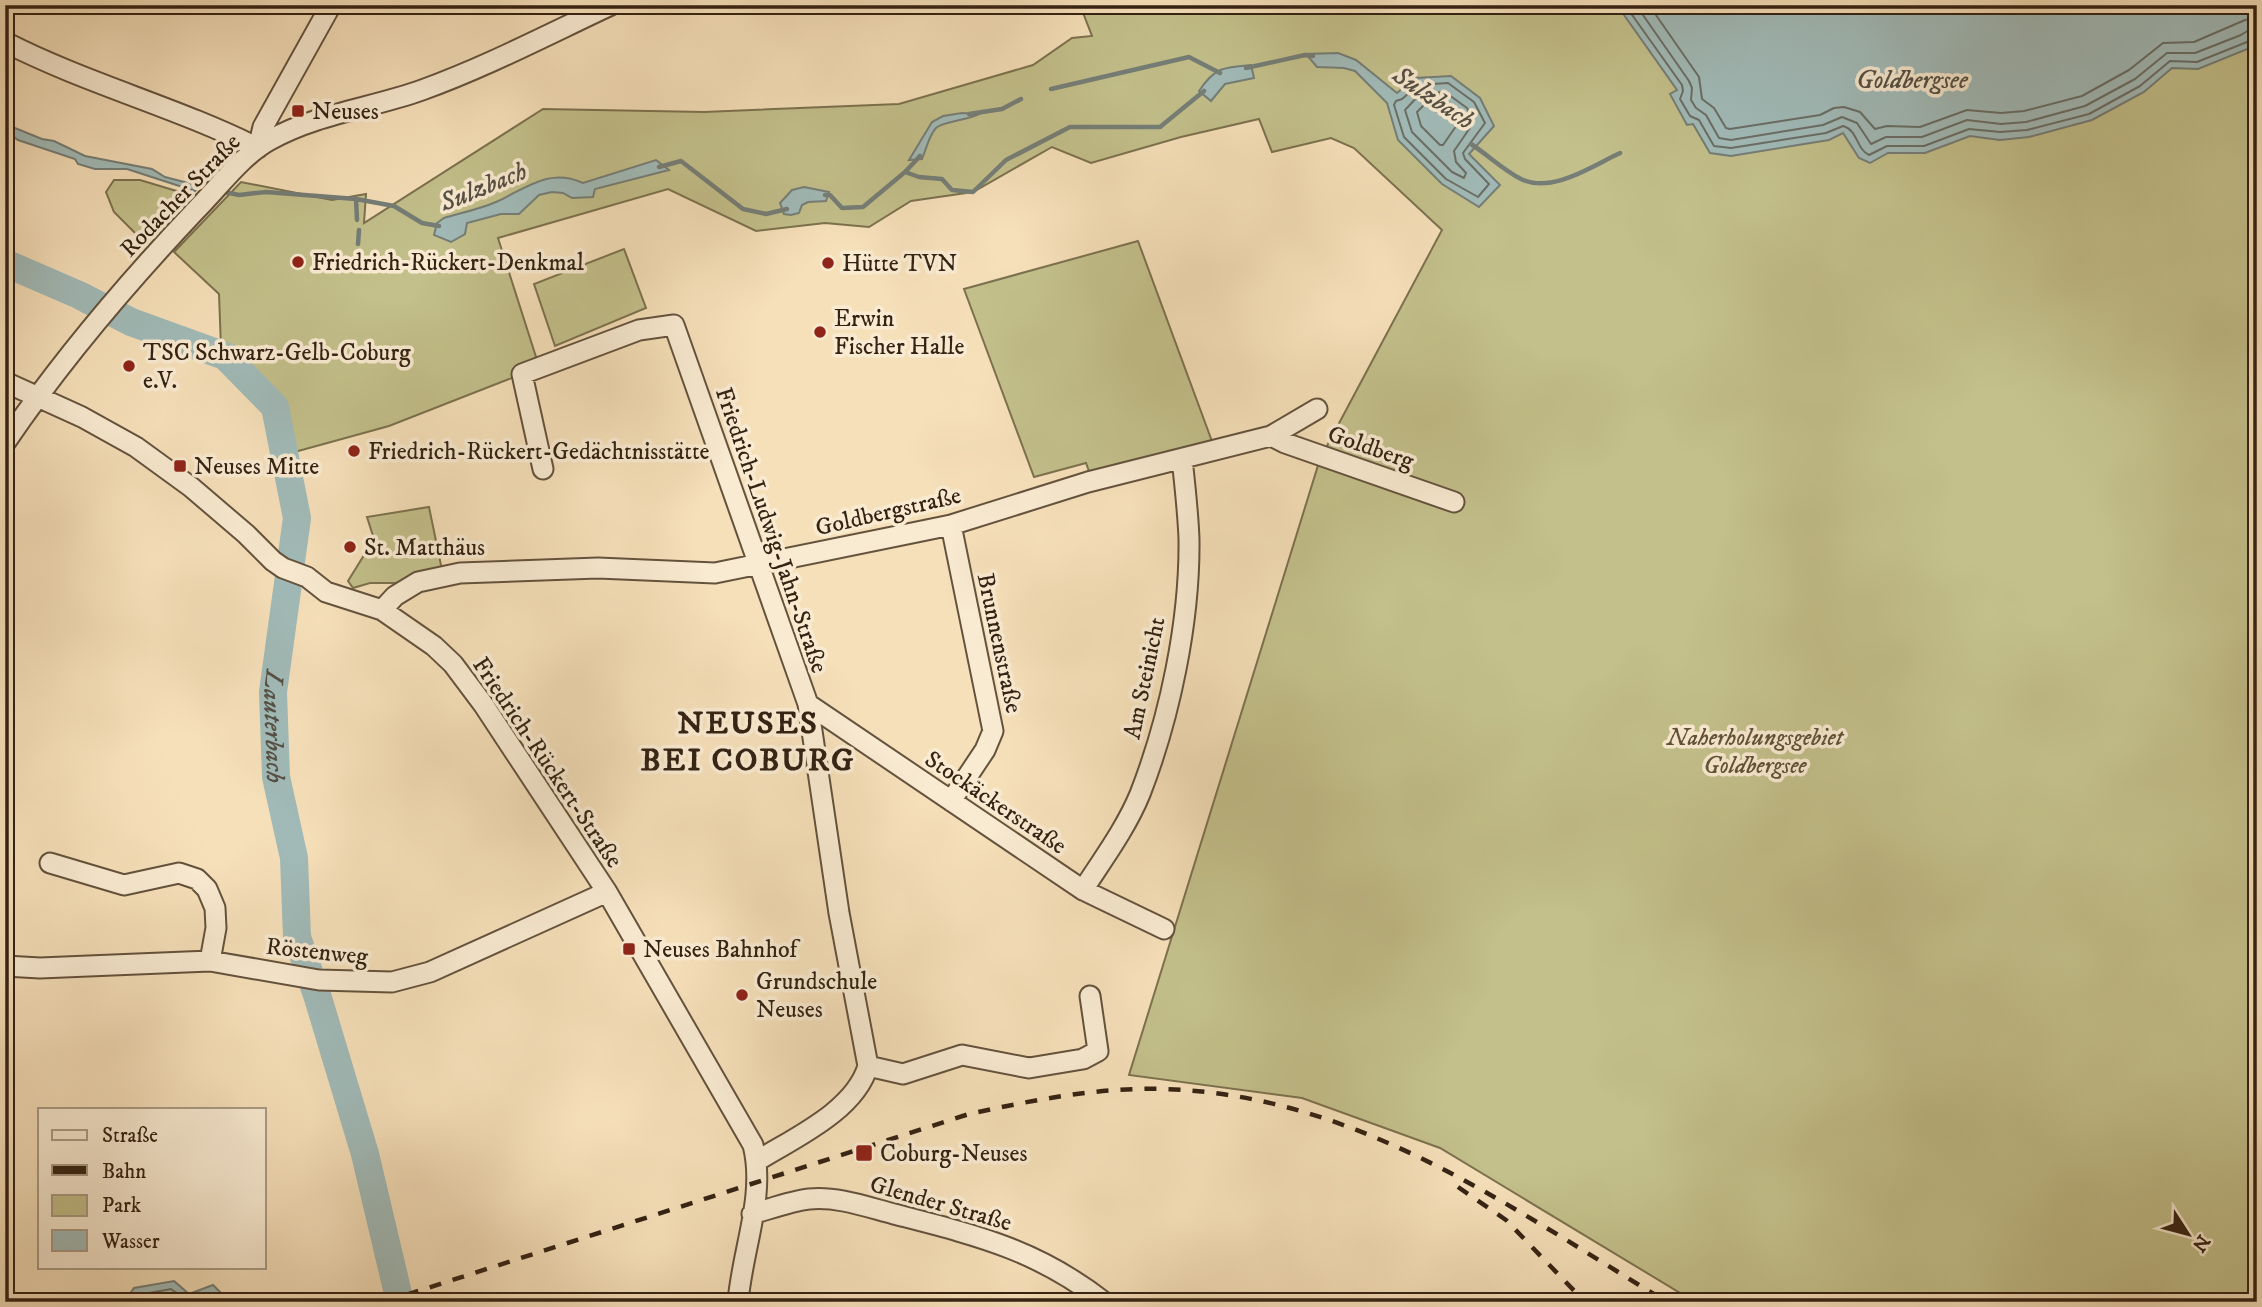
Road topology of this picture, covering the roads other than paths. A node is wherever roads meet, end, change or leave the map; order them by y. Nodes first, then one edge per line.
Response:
1 (331, 5) edge
2 (611, 5) edge
3 (5, 42) edge
4 (258, 148) junction
5 (5, 382) edge
6 (38, 396) junction
7 (1317, 409) dead end
8 (1271, 436) junction
9 (5, 443) edge
10 (1182, 459) junction
11 (543, 469) dead end
12 (1454, 502) dead end
13 (951, 524) junction
14 (759, 564) junction
15 (382, 610) junction
16 (808, 704) junction
17 (951, 802) junction
18 (50, 863) dead end
19 (1083, 890) junction
20 (607, 892) junction
21 (1164, 929) dead end
22 (210, 961) junction
23 (5, 966) edge
24 (1090, 996) dead end
25 (868, 1066) junction
26 (757, 1161) junction
27 (752, 1214) junction
28 (738, 1302) edge
29 (1104, 1302) edge

1 - 4 street
2 - 4 street, Rodacher Straße
3 - 4 street
4 - 6 street, Rodacher Straße
5 - 6 street, Friedrich-Rückert-Straße
6 - 9 street, Rodacher Straße
6 - 15 street, Friedrich-Rückert-Straße
7 - 8 street, Goldbergstraße
8 - 10 street, Goldbergstraße
8 - 12 street, Goldberg
10 - 13 street, Goldbergstraße
10 - 19 street, Am Steinicht
11 - 14 street, Friedrich-Ludwig-Jahn-Straße
13 - 14 street, Goldbergstraße
13 - 17 street, Brunnenstraße
14 - 15 street, Goldbergstraße
14 - 16 street, Friedrich-Ludwig-Jahn-Straße
15 - 20 street, Friedrich-Rückert-Straße
16 - 17 street, Stockäckerstraße
16 - 25 street, Friedrich-Ludwig-Jahn-Straße
17 - 19 street, Stockäckerstraße
18 - 22 street
19 - 21 street, Stockäckerstraße
20 - 22 street, Röstenweg
20 - 26 street, Friedrich-Rückert-Straße
22 - 23 street, Röstenweg
24 - 25 street
25 - 26 street
26 - 27 street, Friedrich-Rückert-Straße
27 - 28 street, Friedrich-Rückert-Straße
27 - 29 street, Glender Straße

